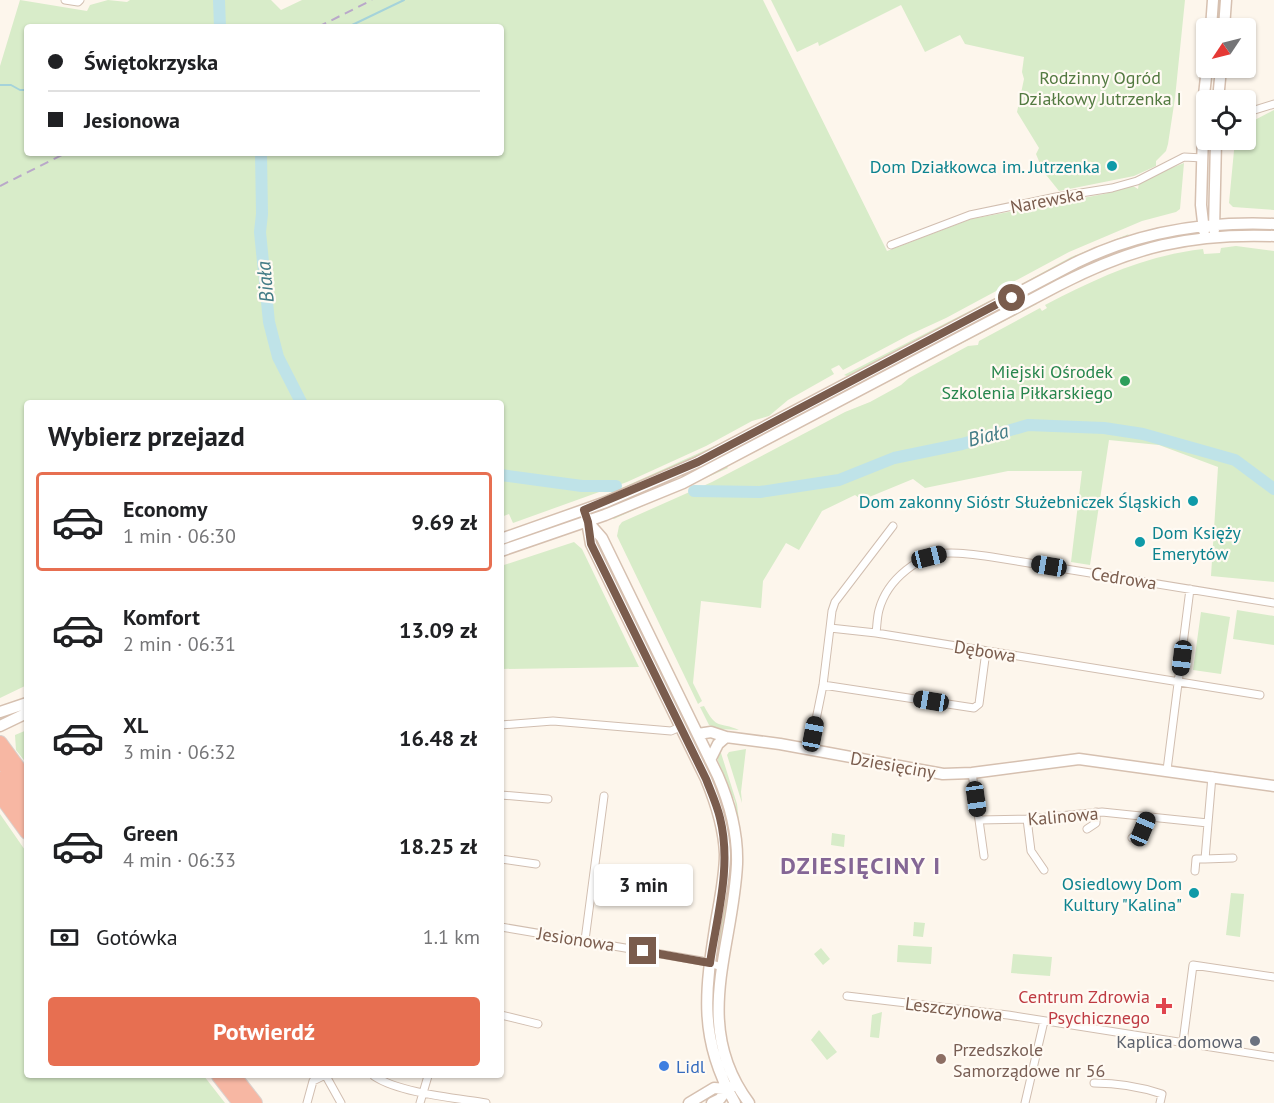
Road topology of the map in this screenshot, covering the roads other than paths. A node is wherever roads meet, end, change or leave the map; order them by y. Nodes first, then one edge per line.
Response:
1 (65, 0) edge
2 (80, 0) edge
3 (1213, 0) edge
4 (1226, 0) edge
5 (1212, 18) edge
6 (1225, 18) edge
7 (1206, 78) edge
8 (1274, 104) edge
9 (1256, 110) edge
10 (1216, 150) edge
11 (1203, 158) junction
12 (1202, 178) junction
13 (1215, 178) junction
14 (1208, 224) junction
15 (1274, 224) edge
16 (1274, 236) edge
17 (1210, 237) junction
18 (891, 245) dead end
19 (1010, 305) junction
20 (725, 448) junction
21 (730, 459) junction
22 (584, 510) junction
23 (588, 522) junction
24 (893, 526) dead end
25 (504, 538) edge
26 (504, 550) edge
27 (1190, 589) junction
28 (1274, 603) edge
29 (644, 624) junction
30 (830, 628) junction
31 (633, 630) junction
32 (876, 633) junction
33 (986, 651) junction
34 (1179, 681) junction
35 (823, 685) junction
36 (1260, 695) dead end
37 (24, 704) edge
38 (0, 712) edge
39 (24, 714) edge
40 (504, 725) edge
41 (0, 726) edge
42 (681, 727) junction
43 (698, 734) junction
44 (726, 737) junction
45 (0, 743) edge
46 (810, 749) junction
47 (0, 759) edge
48 (710, 760) junction
49 (1167, 770) junction
50 (972, 773) junction
51 (24, 776) edge
52 (1212, 776) junction
53 (0, 779) edge
54 (1274, 786) edge
55 (24, 792) edge
56 (0, 795) edge
57 (504, 795) edge
58 (604, 796) dead end
59 (548, 799) dead end
60 (24, 812) edge
61 (1096, 812) junction
62 (1148, 817) junction
63 (1027, 819) junction
64 (979, 820) junction
65 (1208, 823) junction
66 (24, 828) edge
67 (1087, 829) dead end
68 (1132, 838) dead end
69 (736, 850) junction
70 (725, 851) junction
71 (984, 856) dead end
72 (1233, 858) dead end
73 (504, 859) edge
74 (1205, 859) junction
75 (536, 864) dead end
76 (1044, 870) dead end
77 (1195, 871) dead end
78 (504, 927) edge
79 (585, 940) junction
80 (710, 963) junction
81 (722, 967) junction
82 (1274, 977) edge
83 (847, 996) dead end
84 (504, 1016) edge
85 (1044, 1021) junction
86 (538, 1024) dead end
87 (1183, 1042) junction
88 (719, 1055) junction
89 (1274, 1057) edge
90 (221, 1078) edge
91 (236, 1078) edge
92 (320, 1078) edge
93 (326, 1078) edge
94 (378, 1078) edge
95 (427, 1078) edge
96 (1094, 1083) dead end
97 (737, 1084) junction
98 (727, 1089) junction
99 (423, 1092) junction
100 (240, 1103) edge
101 (255, 1103) edge
102 (307, 1103) edge
103 (341, 1103) edge
104 (420, 1103) edge
105 (486, 1103) edge
106 (689, 1103) edge
107 (712, 1103) edge
108 (735, 1103) edge
109 (749, 1103) edge
110 (1025, 1103) edge
111 (1160, 1103) edge

1 - 2 street
3 - 5 main road
4 - 6 main road
7 - 11 main road
8 - 9 street
10 - 13 main road
11 - 12 main road
11 - 18 street, Narewska
12 - 13 main road
12 - 14 main road
13 - 14 main road
14 - 15 main road
14 - 17 main road
14 - 19 main road
16 - 17 main road
17 - 19 main road
19 - 20 main road
19 - 21 main road
20 - 21 main road
20 - 22 main road
21 - 23 main road
22 - 23 main road
22 - 25 main road
23 - 26 main road
23 - 29 main road
23 - 31 main road
24 - 30 street
27 - 28 street, Cedrowa
27 - 32 street, Cedrowa
27 - 34 street
29 - 31 main road
29 - 43 main road
30 - 32 street, Dębowa
30 - 35 street
31 - 42 main road
32 - 33 street, Dębowa
33 - 34 street, Dębowa
33 - 35 street
34 - 36 street, Dębowa
34 - 49 street
35 - 46 street
37 - 38 main road
39 - 41 main road
40 - 42 street
42 - 70 main road
43 - 44 main road, Dziesięciny
43 - 48 main road
44 - 46 main road, Dziesięciny
44 - 48 main road
45 - 51 highway
46 - 50 main road, Dziesięciny
47 - 55 highway
48 - 69 main road
49 - 50 main road, Dziesięciny
49 - 52 main road, Dziesięciny
50 - 64 street
52 - 54 main road, Dziesięciny
52 - 65 street
53 - 60 highway
56 - 66 highway
57 - 59 street
58 - 79 street
61 - 62 street, Kalinowa
61 - 63 street, Kalinowa
61 - 67 street
62 - 65 street, Kalinowa
62 - 68 street
63 - 64 street, Kalinowa
63 - 76 street
64 - 71 street
65 - 74 street
69 - 70 main road
69 - 81 main road
70 - 80 main road
72 - 74 street
73 - 75 street
74 - 77 street
78 - 79 street, Jesionowa
79 - 80 street, Jesionowa
80 - 81 street, Jesionowa
80 - 88 main road
81 - 88 main road
82 - 87 street
83 - 85 street, Leszczynowa
84 - 86 street
85 - 87 street, Leszczynowa
85 - 110 street
87 - 89 street, Leszczynowa
88 - 97 main road
88 - 98 main road
90 - 100 highway
91 - 101 highway
92 - 102 street
93 - 103 street
94 - 99 street
95 - 99 street
96 - 111 street
97 - 98 main road
97 - 109 main road
98 - 106 main road
98 - 107 main road
98 - 108 main road
99 - 104 street
99 - 105 street

